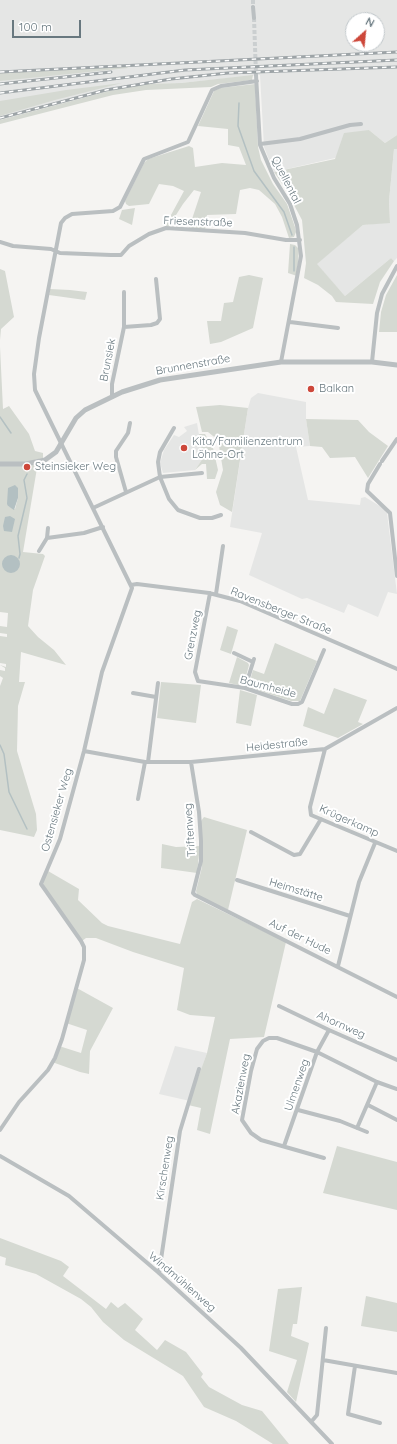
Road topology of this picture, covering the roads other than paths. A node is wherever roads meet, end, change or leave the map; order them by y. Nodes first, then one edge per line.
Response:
1 (253, 7) tunnel mouth
2 (254, 18) tunnel mouth
3 (256, 75) tunnel mouth
4 (257, 81) junction
5 (361, 124) dead end
6 (260, 144) junction
7 (300, 240) junction
8 (0, 242) edge
9 (56, 252) junction
10 (397, 266) edge
11 (156, 278) dead end
12 (124, 292) dead end
13 (290, 322) junction
14 (124, 327) junction
15 (338, 328) dead end
16 (281, 362) junction
17 (372, 362) junction
18 (397, 365) edge
19 (112, 397) junction
20 (130, 423) dead end
21 (174, 428) dead end
22 (397, 439) edge
23 (62, 444) junction
24 (0, 464) edge
25 (202, 473) dead end
26 (160, 477) junction
27 (126, 492) junction
28 (93, 508) junction
29 (221, 515) dead end
30 (103, 527) junction
31 (48, 528) dead end
32 (47, 538) junction
33 (223, 546) dead end
34 (39, 552) dead end
35 (397, 574) edge
36 (131, 585) junction
37 (210, 593) junction
38 (216, 594) junction
39 (324, 650) dead end
40 (234, 653) dead end
41 (397, 669) edge
42 (198, 681) joint
43 (158, 683) dead end
44 (245, 688) junction
45 (133, 693) dead end
46 (156, 697) junction
47 (397, 708) edge
48 (325, 749) junction
49 (84, 751) junction
50 (146, 762) junction
51 (191, 762) junction
52 (138, 799) dead end
53 (321, 819) junction
54 (251, 832) dead end
55 (375, 843) junction
56 (397, 851) edge
57 (237, 880) dead end
58 (195, 895) joint
59 (350, 916) junction
60 (338, 966) junction
61 (397, 996) edge
62 (280, 1006) dead end
63 (329, 1030) junction
64 (317, 1052) junction
65 (397, 1060) edge
66 (199, 1069) dead end
67 (377, 1082) junction
68 (397, 1089) edge
69 (368, 1105) junction
70 (298, 1110) junction
71 (397, 1120) edge
72 (357, 1128) junction
73 (0, 1130) edge
74 (367, 1132) dead end
75 (284, 1146) junction
76 (0, 1156) edge
77 (324, 1158) dead end
78 (159, 1272) junction
79 (326, 1328) dead end
80 (323, 1360) junction
81 (355, 1366) junction
82 (397, 1373) edge
83 (311, 1422) junction
84 (380, 1423) dead end
85 (332, 1444) edge

1 - 2 street
3 - 4 street, Quellental
4 - 6 street, Quellental
4 - 9 street
5 - 6 street
6 - 7 street, Quellental
7 - 9 street, Friesenstraße
7 - 13 street, Quellental
8 - 9 street, Friesenstraße
9 - 23 street
10 - 17 street
11 - 14 street, Brunsiek
12 - 14 street, Brunsiek
13 - 15 street
13 - 16 street, Quellental
14 - 19 street, Brunsiek
16 - 17 street, Brunnenstraße
16 - 19 street, Brunnenstraße
17 - 18 street, Brunnenstraße
19 - 23 street, Brunnenstraße
20 - 27 street
21 - 26 street
22 - 35 street
23 - 24 street, Brunnenstraße
23 - 28 street
25 - 26 street
26 - 27 street
26 - 29 street
27 - 28 street
28 - 30 street
30 - 32 street
30 - 36 street
31 - 32 street
32 - 34 street
33 - 38 street
36 - 37 street, Ravensberger Straße
36 - 49 street, Ostensieker Weg
37 - 38 street, Ravensberger Straße
37 - 42 street, Grenzweg
38 - 41 street, Ravensberger Straße
39 - 44 street, Baumheide
40 - 44 street
42 - 44 street, Baumheide
43 - 46 street
45 - 46 street
46 - 50 street
47 - 48 street, Heidestraße
48 - 51 street, Heidestraße
48 - 53 street, Krügerkamp
49 - 50 street, Heidestraße
49 - 73 street, Ostensieker Weg
50 - 51 street, Heidestraße
50 - 52 street
51 - 58 street, Triftenweg
53 - 54 street
53 - 55 street, Krügerkamp
55 - 56 street, Krügerkamp
55 - 59 street
57 - 59 street, Heimstätte
58 - 60 street, Auf der Hude
59 - 60 street
60 - 61 street, Auf der Hude
62 - 63 street, Ahornweg
63 - 64 street, Ulmenweg
63 - 65 street, Ahornweg
64 - 67 street, Akazienweg
64 - 70 street, Ulmenweg
64 - 75 street, Akazienweg
66 - 78 street, Kirschenweg
67 - 68 street, Akazienweg
67 - 69 street
69 - 71 street
69 - 72 street
70 - 72 street
70 - 75 street, Ulmenweg
72 - 74 street
75 - 77 street, Akazienweg
76 - 78 street, Windmühlenweg
78 - 83 street, Windmühlenweg
79 - 80 street
80 - 81 street
80 - 83 street
81 - 82 street
81 - 84 street
83 - 85 street, Windmühlenweg

